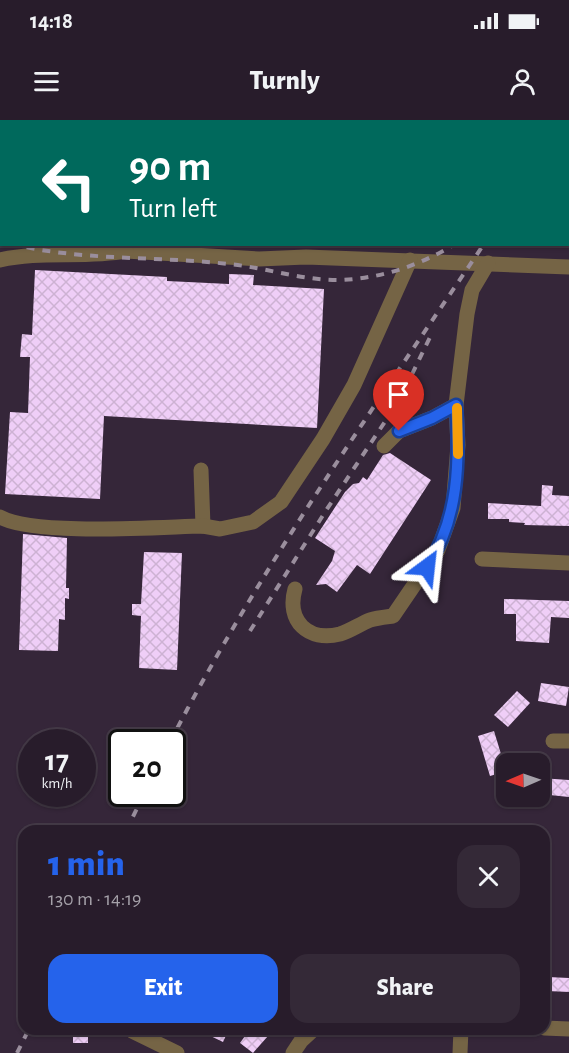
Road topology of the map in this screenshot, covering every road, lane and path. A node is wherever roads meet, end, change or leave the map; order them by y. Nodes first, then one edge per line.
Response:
1 (127, 248) edge
2 (306, 251) edge
3 (377, 252) edge
4 (0, 260) edge
5 (410, 260) junction
6 (488, 263) junction
7 (569, 267) edge
8 (456, 405) junction
9 (384, 446) dead end
10 (201, 471) dead end
11 (0, 517) edge
12 (203, 526) junction
13 (482, 559) dead end
14 (569, 563) edge
15 (295, 589) dead end
16 (553, 741) dead end
17 (569, 741) edge
18 (550, 1028) edge
19 (569, 1029) edge
20 (140, 1035) edge
21 (308, 1035) edge
22 (461, 1035) edge
23 (177, 1053) edge
24 (293, 1053) edge
25 (460, 1053) edge

1 - 2 street
1 - 4 street
2 - 3 street
3 - 5 street
5 - 6 street
5 - 12 street
6 - 7 street
6 - 8 street
8 - 9 street
8 - 15 street
10 - 12 street
11 - 12 street
13 - 14 street
16 - 17 street
18 - 19 street
20 - 23 street
21 - 24 street
22 - 25 street

